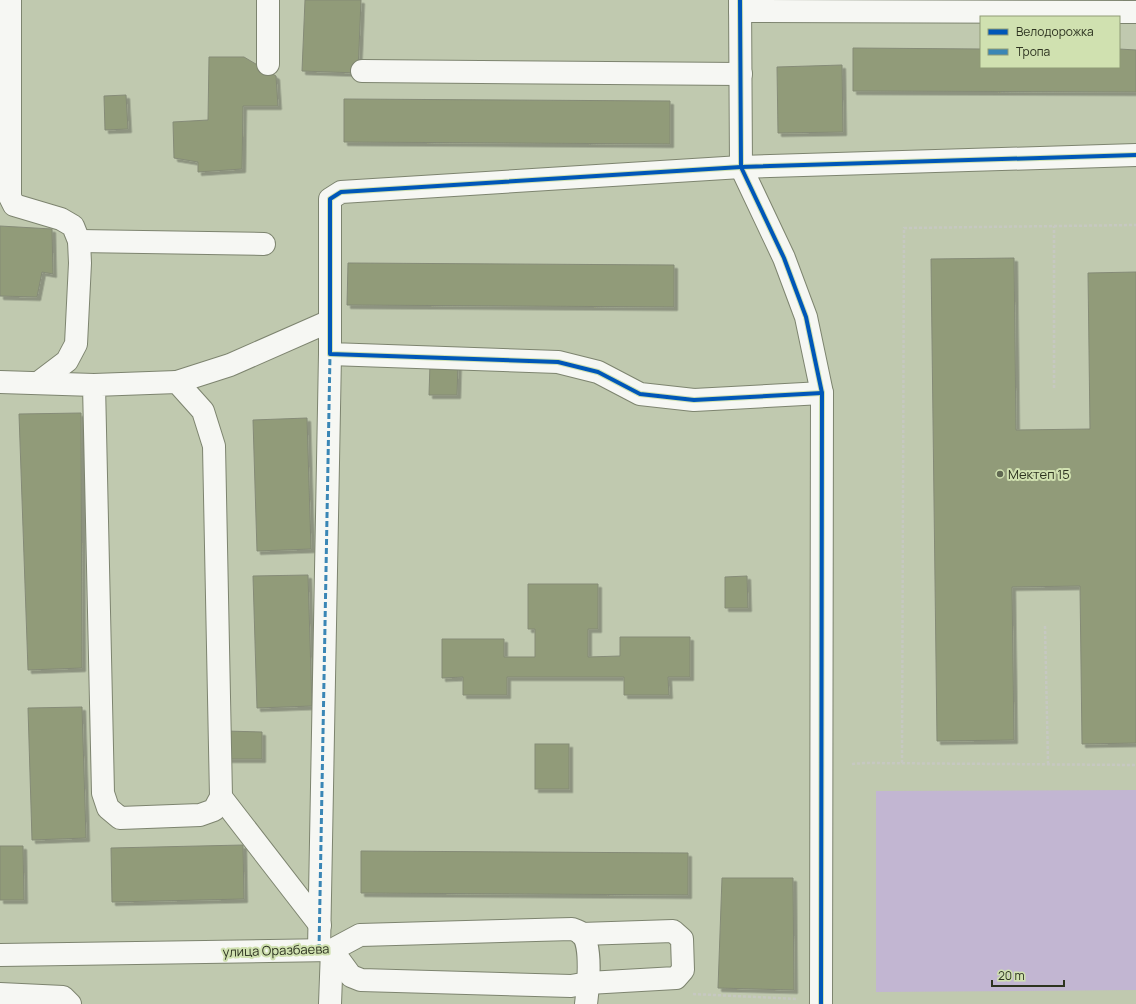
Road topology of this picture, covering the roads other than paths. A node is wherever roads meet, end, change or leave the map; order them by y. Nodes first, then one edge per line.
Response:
1 (10, 0) edge
2 (268, 0) edge
3 (740, 6) edge
4 (1136, 12) edge
5 (268, 64) dead end
6 (362, 71) dead end
7 (741, 74) junction
8 (1136, 155) edge
9 (741, 167) junction
10 (79, 242) junction
11 (264, 244) dead end
12 (330, 321) junction
13 (330, 354) junction
14 (0, 382) edge
15 (177, 382) junction
16 (38, 383) junction
17 (94, 385) junction
18 (822, 393) junction
19 (221, 797) junction
20 (320, 925) junction
21 (585, 939) junction
22 (326, 950) junction
23 (0, 955) edge
24 (0, 994) edge
25 (587, 994) edge
26 (821, 1002) edge
27 (70, 1004) edge
28 (330, 1004) edge

1 - 10 street
2 - 5 street
3 - 4 street
3 - 7 street
6 - 7 street
7 - 9 street
8 - 9 street
9 - 12 street
9 - 18 street
10 - 11 street
10 - 16 street
12 - 13 street
12 - 15 street
13 - 18 street
13 - 20 street
14 - 16 street
15 - 17 street
15 - 19 street
16 - 17 street
17 - 19 street
18 - 26 street
19 - 20 street
20 - 22 street
21 - 22 street, улица Оразбаева
21 - 25 street
21 - 25 street, улица Оразбаева
22 - 23 street, улица Оразбаева
22 - 25 street
22 - 28 street
24 - 27 street

